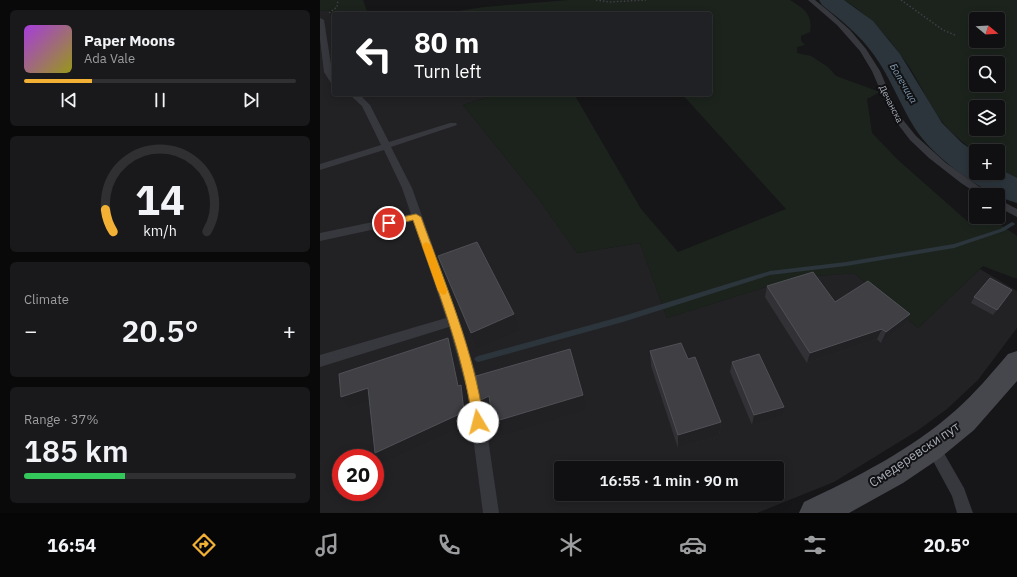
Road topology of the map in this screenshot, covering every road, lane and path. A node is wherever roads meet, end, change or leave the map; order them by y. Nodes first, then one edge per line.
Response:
1 (596, 0) edge
2 (646, 0) edge
3 (810, 0) edge
4 (901, 0) edge
5 (321, 20) dead end
6 (955, 35) dead end
7 (332, 78) edge
8 (356, 96) edge
9 (453, 125) dead end
10 (386, 146) junction
11 (320, 167) edge
12 (976, 188) edge
13 (1005, 206) edge
14 (1017, 214) edge
15 (416, 217) junction
16 (320, 237) edge
17 (453, 321) junction
18 (320, 361) edge
19 (1017, 362) edge
20 (932, 446) junction
21 (491, 513) edge
22 (815, 513) edge
23 (964, 513) edge

1 - 2 path
3 - 12 lane, Дечанска
4 - 6 path
5 - 7 lane
8 - 10 lane
9 - 10 lane
10 - 11 lane
10 - 15 lane
13 - 14 lane
15 - 16 lane
15 - 17 lane
17 - 18 lane
17 - 21 lane
19 - 20 main road, Смедеревски пут
20 - 22 main road, Смедеревски пут
20 - 23 lane

